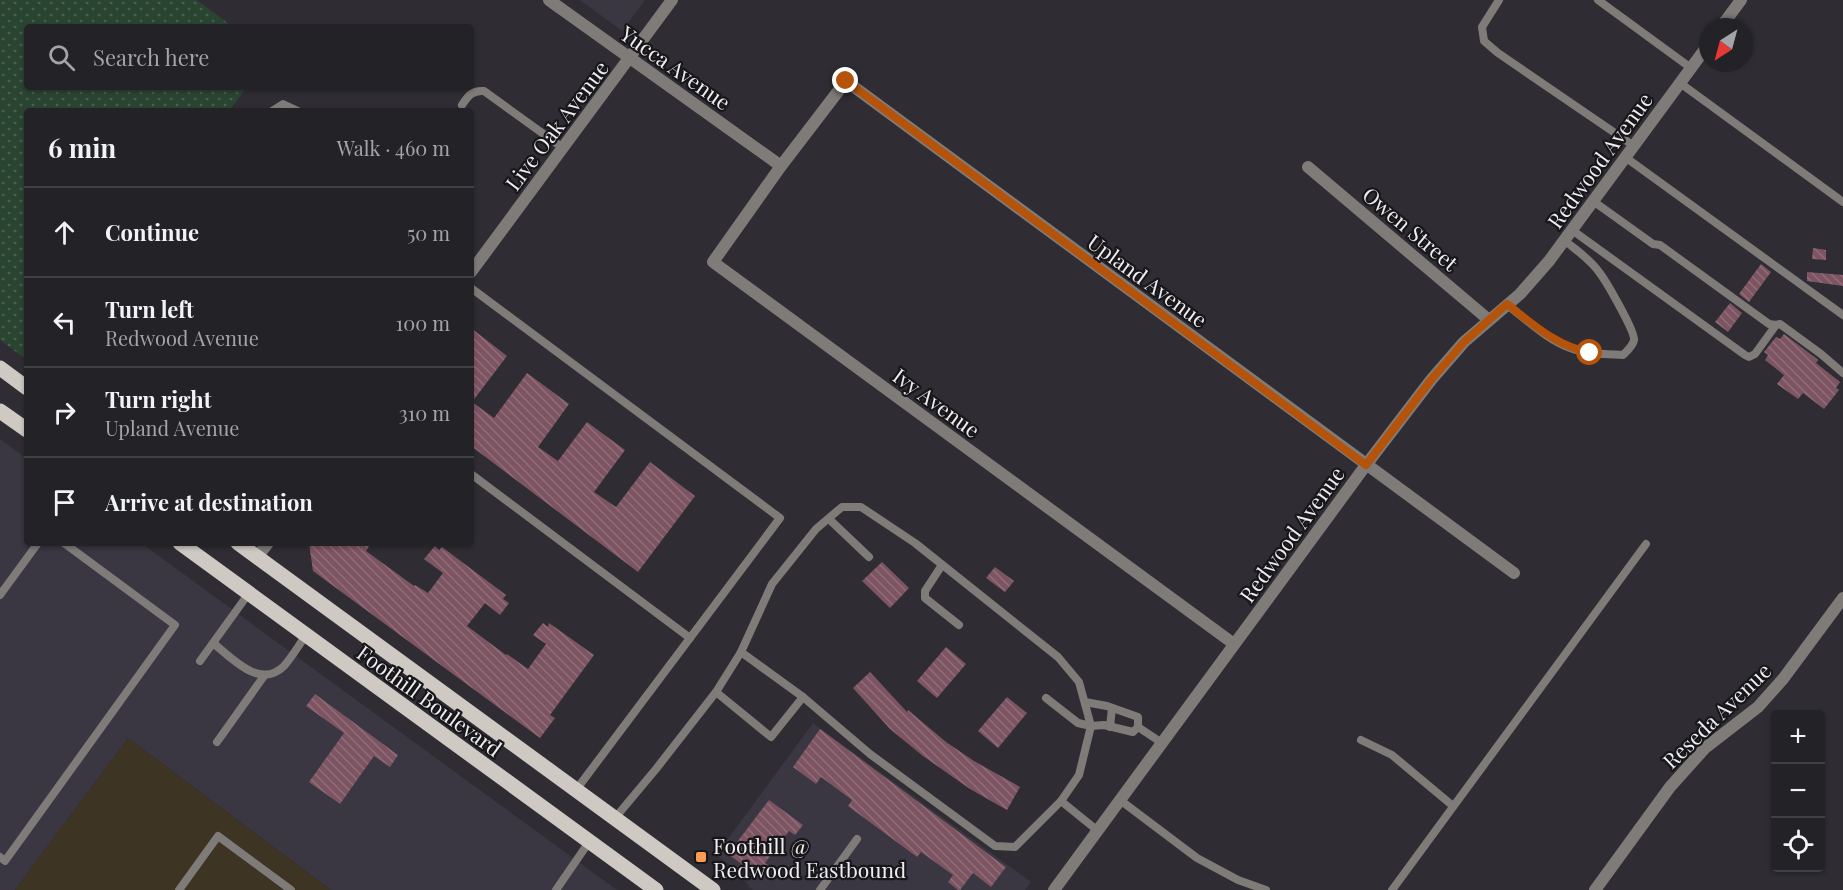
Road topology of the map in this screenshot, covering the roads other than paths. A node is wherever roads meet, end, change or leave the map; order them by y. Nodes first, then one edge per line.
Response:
1 (549, 0) edge
2 (672, 0) edge
3 (1499, 0) edge
4 (1598, 0) edge
5 (1740, 0) edge
6 (1727, 18) edge
7 (1699, 57) edge
8 (630, 59) junction
9 (1691, 68) junction
10 (1680, 83) junction
11 (462, 105) dead end
12 (276, 108) edge
13 (291, 108) edge
14 (1634, 146) junction
15 (563, 148) junction
16 (1625, 157) junction
17 (781, 165) junction
18 (1308, 167) dead end
19 (1593, 201) junction
20 (1843, 202) edge
21 (1572, 230) junction
22 (1564, 240) junction
23 (474, 268) edge
24 (474, 290) edge
25 (1507, 304) junction
26 (1843, 315) edge
27 (1489, 320) junction
28 (1776, 325) junction
29 (0, 368) edge
30 (1843, 373) edge
31 (24, 386) edge
32 (0, 411) edge
33 (24, 428) edge
34 (1366, 465) junction
35 (474, 476) edge
36 (829, 519) junction
37 (1646, 544) dead end
38 (36, 546) edge
39 (68, 546) edge
40 (184, 546) edge
41 (242, 546) edge
42 (266, 546) edge
43 (257, 557) junction
44 (869, 558) dead end
45 (942, 565) junction
46 (1514, 573) dead end
47 (249, 593) junction
48 (0, 595) edge
49 (1843, 598) edge
50 (959, 625) dead end
51 (306, 635) junction
52 (690, 638) junction
53 (213, 643) junction
54 (1234, 644) junction
55 (741, 652) junction
56 (200, 661) dead end
57 (264, 676) junction
58 (716, 692) junction
59 (803, 697) junction
60 (1046, 698) dead end
61 (1085, 702) junction
62 (1112, 708) junction
63 (1091, 726) junction
64 (1110, 727) junction
65 (1138, 727) junction
66 (1361, 740) dead end
67 (217, 742) dead end
68 (1162, 743) junction
69 (576, 790) junction
70 (1120, 800) junction
71 (1061, 801) junction
72 (1454, 806) junction
73 (615, 818) junction
74 (1098, 831) junction
75 (857, 839) dead end
76 (589, 842) junction
77 (0, 857) edge
78 (648, 888) edge
79 (179, 890) edge
80 (291, 890) edge
81 (556, 890) edge
82 (713, 890) edge
83 (820, 890) edge
84 (1054, 890) edge
85 (1266, 890) edge
86 (1392, 890) edge
87 (1595, 890) edge

1 - 8 street, Yucca Avenue
2 - 8 street, Live Oak Avenue
3 - 14 lane
4 - 9 lane
5 - 6 street
7 - 9 street, Redwood Avenue
8 - 15 street, Live Oak Avenue
8 - 17 street, Yucca Avenue
9 - 10 street, Redwood Avenue
10 - 14 street, Redwood Avenue
10 - 20 lane
11 - 15 lane
12 - 13 lane
14 - 16 street, Redwood Avenue
15 - 23 street, Live Oak Avenue
16 - 19 street, Redwood Avenue
16 - 26 lane
17 - 34 street, Upland Avenue
17 - 54 street, Ivy Avenue
18 - 27 street, Owen Street
19 - 21 street, Redwood Avenue
19 - 28 lane
21 - 22 street, Redwood Avenue
21 - 28 lane
22 - 25 street, Redwood Avenue
22 - 25 lane
24 - 52 lane
25 - 27 street, Redwood Avenue
27 - 34 street, Redwood Avenue
28 - 30 lane
29 - 31 main road
32 - 33 main road
34 - 46 street, Upland Avenue
34 - 54 street, Redwood Avenue
35 - 52 lane
36 - 44 lane
36 - 45 lane
36 - 55 lane
37 - 72 lane
38 - 48 lane
39 - 77 lane
40 - 47 main road, Foothill Boulevard
41 - 43 main road, Foothill Boulevard
42 - 43 street
43 - 69 main road, Foothill Boulevard
45 - 50 lane
45 - 61 lane
47 - 51 main road, Foothill Boulevard
47 - 53 lane
49 - 87 street, Reseda Avenue
51 - 57 lane
51 - 76 main road, Foothill Boulevard
52 - 69 lane
53 - 56 lane
53 - 57 lane
54 - 68 street, Redwood Avenue
55 - 58 lane
55 - 59 lane
57 - 67 lane
58 - 59 lane
58 - 73 lane
59 - 71 lane
60 - 63 lane
61 - 62 lane
61 - 63 lane
62 - 64 lane
62 - 65 lane
63 - 64 lane
63 - 71 lane
64 - 65 lane
65 - 68 lane
66 - 72 lane
68 - 70 street, Redwood Avenue
69 - 73 main road, Foothill Boulevard
70 - 74 street, Redwood Avenue
70 - 85 lane
71 - 74 lane
72 - 86 lane
73 - 82 main road, Foothill Boulevard
74 - 84 street, Redwood Avenue
75 - 83 lane
76 - 78 main road, Foothill Boulevard
76 - 81 lane
79 - 80 lane

